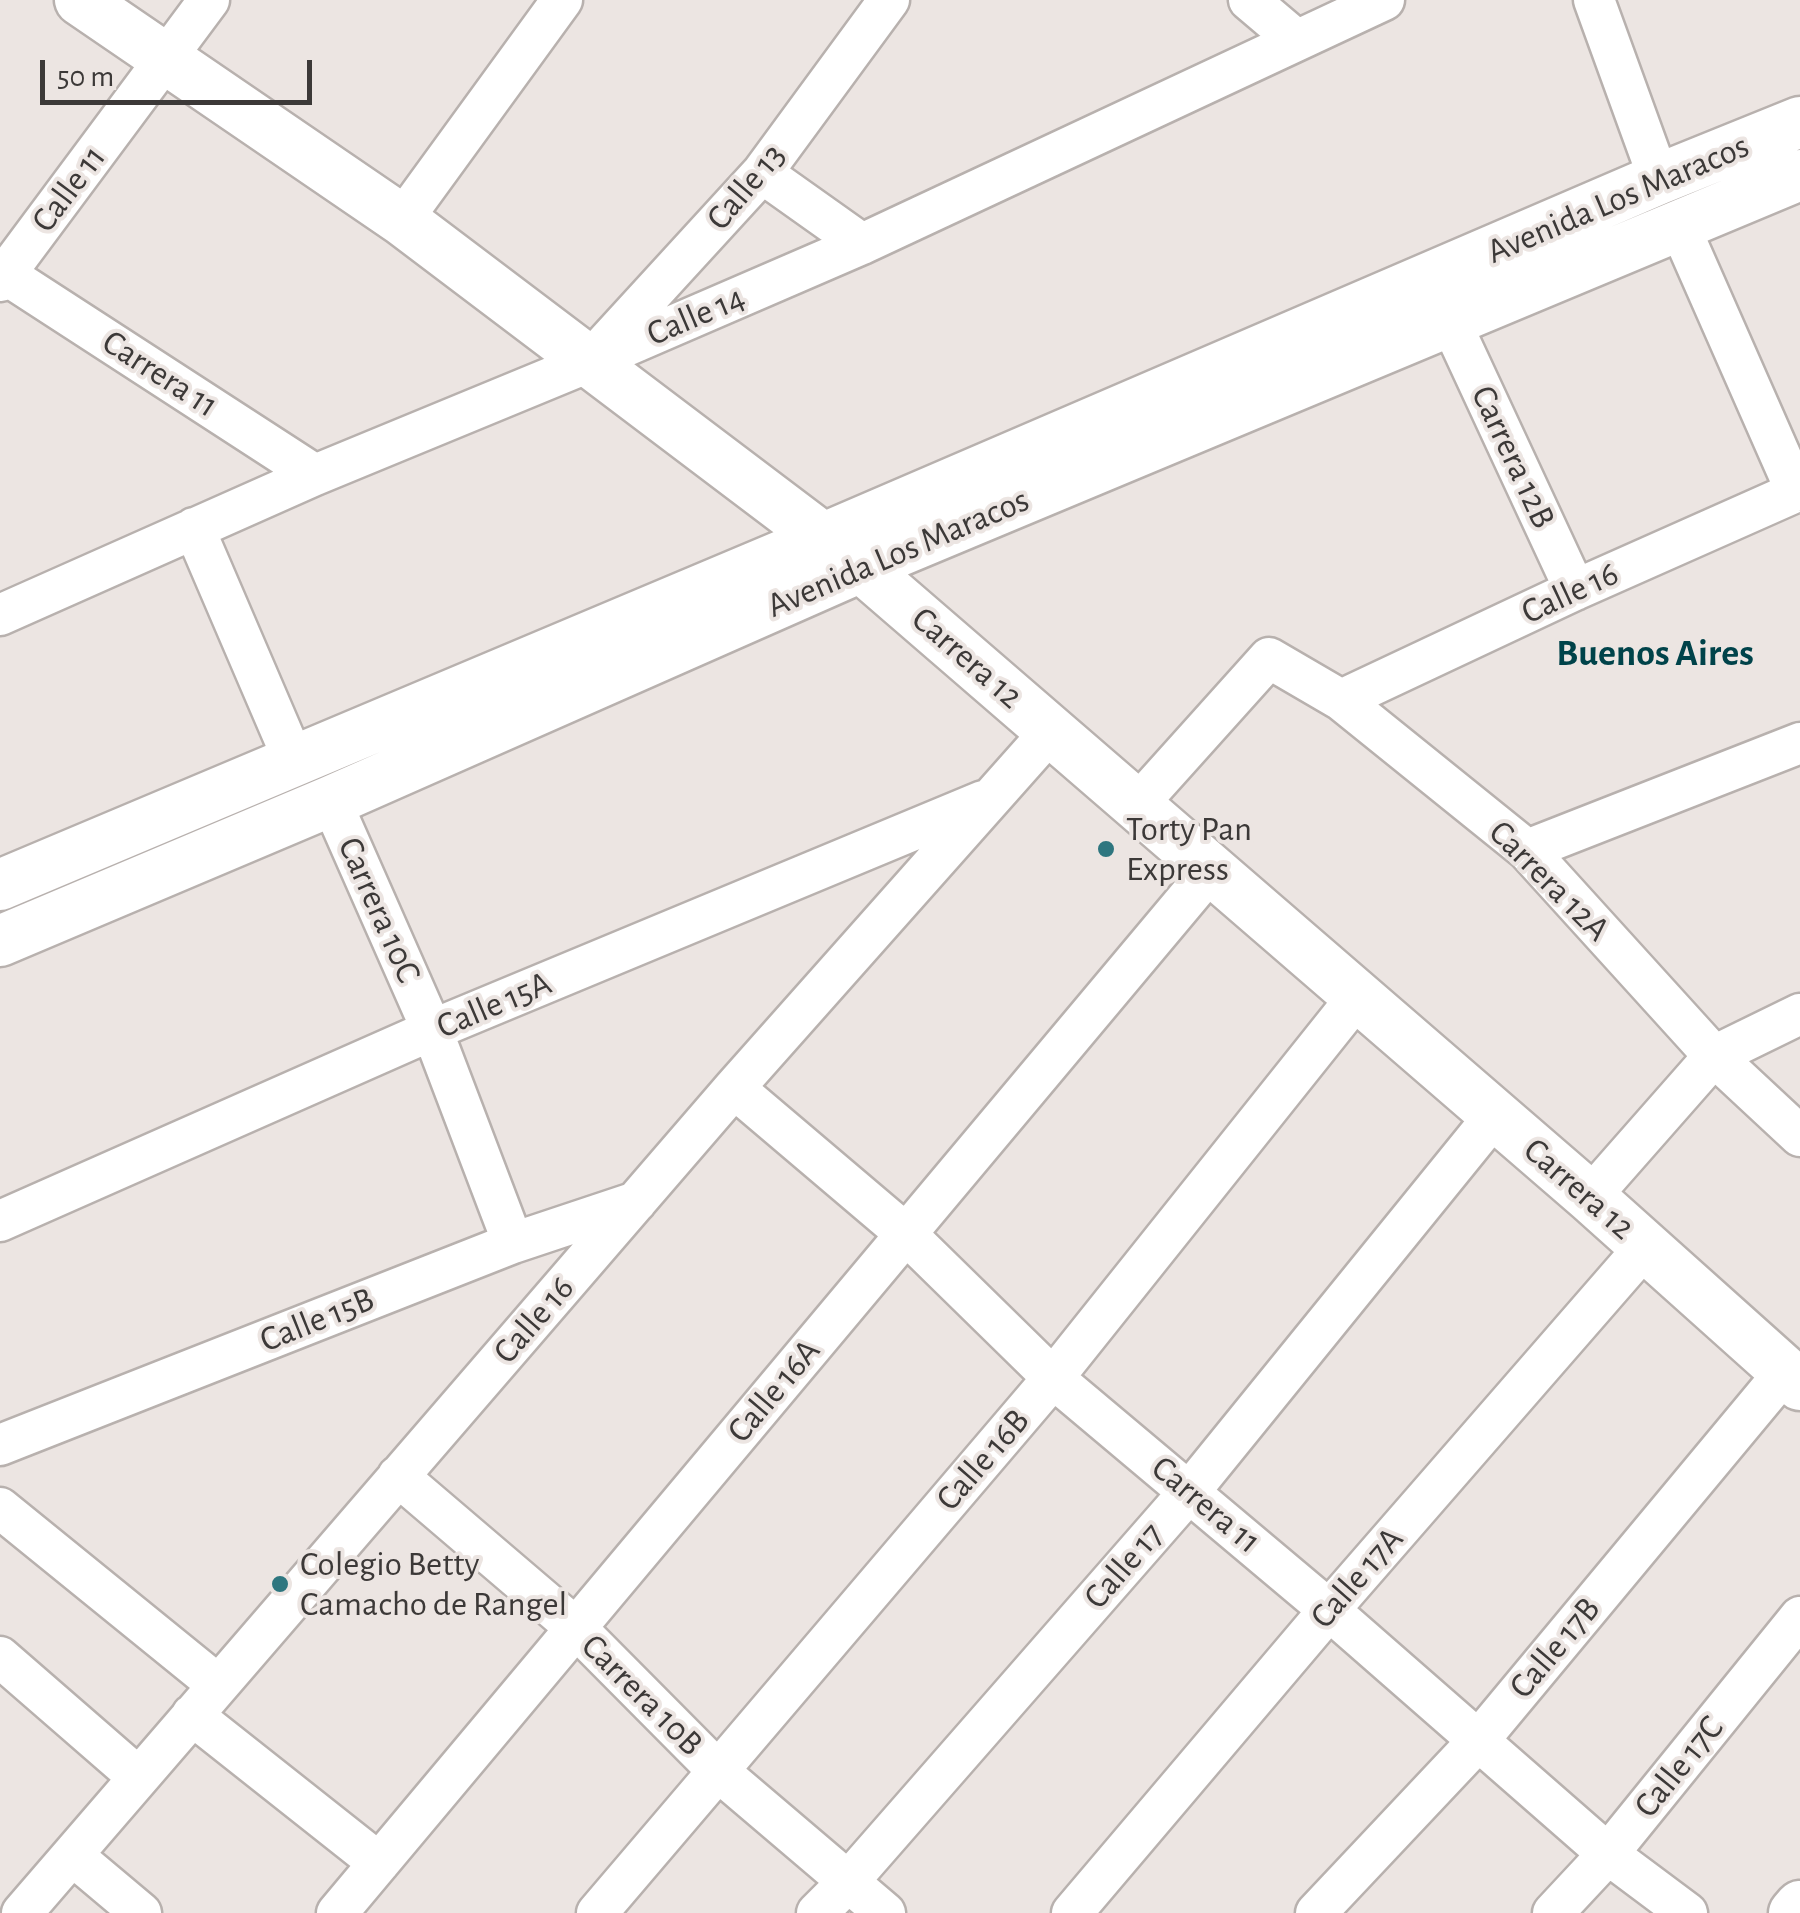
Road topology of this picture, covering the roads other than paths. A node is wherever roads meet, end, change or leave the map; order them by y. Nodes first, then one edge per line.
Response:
1 (80, 0) edge
2 (209, 0) edge
3 (562, 0) edge
4 (889, 0) edge
5 (1249, 0) edge
6 (1384, 0) edge
7 (1594, 0) edge
8 (1295, 40) junction
9 (166, 58) junction
10 (1800, 122) edge
11 (762, 172) junction
12 (1800, 175) edge
13 (1669, 201) junction
14 (402, 220) junction
15 (862, 244) junction
16 (3, 278) edge
17 (1451, 323) junction
18 (589, 362) junction
19 (315, 475) junction
20 (1798, 490) edge
21 (194, 528) junction
22 (843, 552) junction
23 (1575, 590) junction
24 (0, 615) edge
25 (1341, 700) junction
26 (1052, 731) junction
27 (1800, 743) edge
28 (294, 761) junction
29 (992, 798) junction
30 (331, 801) junction
31 (1137, 806) junction
32 (1527, 850) junction
33 (1211, 870) junction
34 (0, 884) edge
35 (0, 941) edge
36 (1358, 996) junction
37 (1800, 1014) edge
38 (432, 1030) junction
39 (1714, 1056) junction
40 (734, 1088) junction
41 (1494, 1115) junction
42 (1800, 1136) edge
43 (1590, 1197) junction
44 (636, 1202) junction
45 (0, 1221) edge
46 (906, 1234) junction
47 (512, 1243) junction
48 (1646, 1246) junction
49 (1053, 1378) junction
50 (1792, 1379) edge
51 (0, 1445) edge
52 (398, 1476) junction
53 (1190, 1492) junction
54 (0, 1508) edge
55 (1329, 1610) junction
56 (1800, 1617) edge
57 (576, 1628) junction
58 (0, 1657) edge
59 (218, 1685) junction
60 (192, 1715) junction
61 (1478, 1742) junction
62 (717, 1770) junction
63 (138, 1777) junction
64 (1608, 1854) junction
65 (72, 1855) junction
66 (379, 1863) junction
67 (846, 1883) junction
68 (1800, 1906) edge
69 (22, 1913) edge
70 (141, 1913) edge
71 (338, 1913) edge
72 (597, 1913) edge
73 (817, 1913) edge
74 (885, 1913) edge
75 (1072, 1913) edge
76 (1316, 1913) edge
77 (1554, 1913) edge
78 (1687, 1913) edge
79 (1794, 1913) edge

1 - 9 street, Carrera 12
2 - 9 street, Calle 11
3 - 14 street
4 - 11 street, Calle 13
5 - 8 street
6 - 8 street, Calle 14
7 - 13 street
8 - 15 street, Calle 14
9 - 14 street, Carrera 12
9 - 16 street, Calle 11
10 - 13 street, Avenida Los Maracos
11 - 15 street
11 - 18 street, Calle 13
12 - 13 street, Avenida Los Maracos
13 - 17 street, Avenida Los Maracos
13 - 20 street
13 - 22 street, Avenida Los Maracos
14 - 18 street, Carrera 12
15 - 18 street, Calle 14
16 - 19 street, Carrera 11
17 - 22 street, Avenida Los Maracos
17 - 23 street, Carrera 12B
18 - 19 street, Calle 14
18 - 22 street, Carrera 12
19 - 21 street, Calle 14
20 - 23 street, Calle 16
21 - 24 street, Calle 14
21 - 28 street
22 - 26 street, Carrera 12
22 - 28 street, Avenida Los Maracos
22 - 30 street, Avenida Los Maracos
23 - 25 street, Calle 16
25 - 31 street, Carrera 12A
25 - 32 street, Carrera 12A
26 - 29 street, Calle 16
26 - 31 street, Carrera 12
27 - 32 street
28 - 34 street, Avenida Los Maracos
29 - 38 street, Calle 15A
29 - 40 street, Calle 16
30 - 35 street, Avenida Los Maracos
30 - 38 street, Carrera 10C
31 - 33 street, Carrera 12
32 - 39 street, Carrera 12A
33 - 36 street, Carrera 12
33 - 46 street, Calle 16A
36 - 41 street, Carrera 12
36 - 49 street, Calle 16B
37 - 39 street
38 - 45 street, Calle 15A
38 - 47 street, Carrera 10C
39 - 42 street, Carrera 12A
39 - 43 street
40 - 44 street, Calle 16
40 - 46 street, Carrera 11
41 - 43 street, Carrera 12
41 - 53 street, Calle 17
43 - 48 street, Carrera 12
44 - 47 street, Calle 15B
44 - 52 street, Calle 16
46 - 49 street, Carrera 11
46 - 57 street, Calle 16A
47 - 51 street, Calle 15B
48 - 50 street, Carrera 12
48 - 55 street, Calle 17A
49 - 53 street, Carrera 11
49 - 62 street, Calle 16B
50 - 61 street, Calle 17B
52 - 57 street, Carrera 10B
52 - 59 street, Calle 16
53 - 55 street, Carrera 11
53 - 67 street, Calle 17
54 - 59 street
55 - 61 street, Carrera 11
55 - 75 street, Calle 17A
56 - 64 street, Calle 17C
57 - 62 street, Carrera 10B
57 - 66 street, Calle 16A
58 - 63 street
59 - 60 street, Calle 16
60 - 63 street, Calle 16
60 - 66 street
61 - 64 street, Carrera 11
61 - 76 street, Calle 17B
62 - 67 street, Carrera 10B
62 - 72 street, Calle 16B
63 - 65 street, Calle 16
64 - 77 street, Calle 17C
64 - 78 street, Carrera 11
65 - 69 street, Calle 16
65 - 70 street
66 - 71 street, Calle 16A
67 - 73 street, Calle 17
67 - 74 street, Carrera 10B
68 - 79 street

